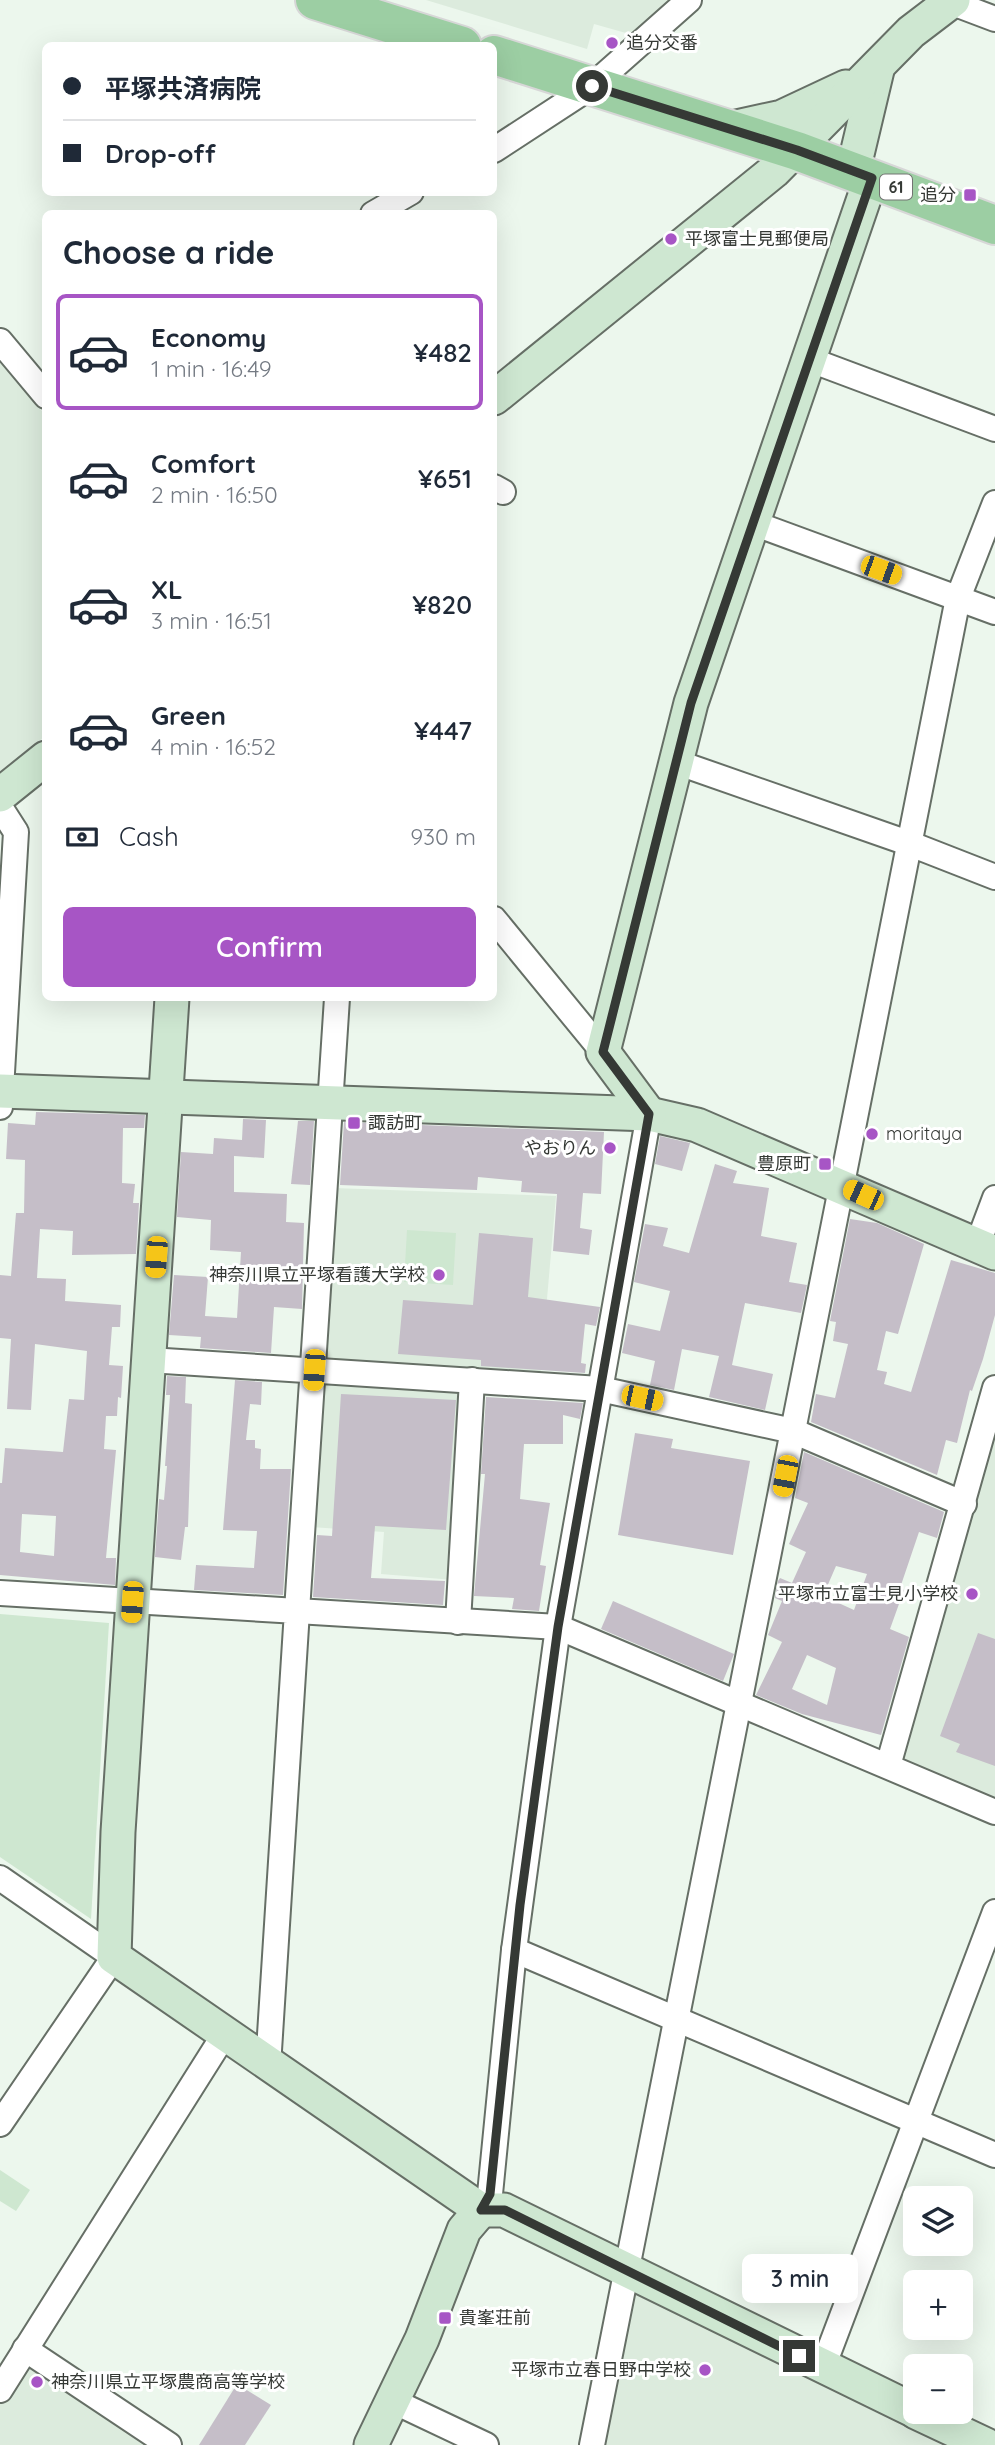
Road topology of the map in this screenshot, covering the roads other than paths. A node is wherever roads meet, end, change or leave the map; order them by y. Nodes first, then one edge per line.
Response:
1 (315, 0) edge
2 (689, 0) edge
3 (951, 1) edge
4 (995, 19) edge
5 (449, 42) edge
6 (497, 56) edge
7 (871, 72) junction
8 (592, 86) junction
9 (727, 129) junction
10 (497, 148) edge
11 (797, 150) junction
12 (862, 175) junction
13 (404, 196) edge
14 (380, 210) edge
15 (995, 225) edge
16 (0, 341) edge
17 (808, 359) junction
18 (42, 391) edge
19 (497, 396) edge
20 (995, 429) edge
21 (995, 503) edge
22 (753, 523) junction
23 (958, 598) junction
24 (995, 612) edge
25 (42, 761) edge
26 (676, 762) junction
27 (0, 795) edge
28 (0, 807) edge
29 (908, 843) junction
30 (995, 877) edge
31 (497, 923) edge
32 (172, 1001) edge
33 (337, 1001) edge
34 (603, 1052) junction
35 (0, 1097) edge
36 (166, 1098) junction
37 (331, 1104) junction
38 (649, 1114) junction
39 (841, 1185) junction
40 (995, 1198) edge
41 (986, 1250) edge
42 (149, 1360) junction
43 (314, 1370) junction
44 (472, 1380) junction
45 (995, 1388) edge
46 (600, 1389) junction
47 (793, 1431) junction
48 (964, 1504) junction
49 (0, 1593) edge
50 (132, 1602) junction
51 (298, 1611) junction
52 (458, 1622) junction
53 (558, 1627) junction
54 (740, 1702) junction
55 (888, 1766) junction
56 (995, 1812) edge
57 (0, 1878) edge
58 (995, 1912) edge
59 (514, 1950) junction
60 (114, 1956) junction
61 (678, 2020) junction
62 (224, 2035) junction
63 (268, 2066) junction
64 (916, 2122) junction
65 (0, 2124) edge
66 (995, 2155) edge
67 (481, 2210) junction
68 (627, 2273) junction
69 (25, 2349) junction
70 (823, 2367) junction
71 (0, 2390) edge
72 (393, 2401) junction
73 (903, 2405) edge
74 (943, 2424) edge
75 (169, 2445) edge
76 (371, 2445) edge
77 (486, 2445) edge
78 (592, 2445) edge
79 (986, 2445) edge

1 - 5 main road
2 - 8 street
3 - 4 street
3 - 7 street
6 - 8 main road, 61
7 - 9 street
7 - 11 street
7 - 12 street
8 - 9 main road, 61
8 - 10 street
9 - 11 main road, 61
11 - 12 main road, 61
11 - 19 street
12 - 15 main road, 61
12 - 17 street
13 - 14 street
16 - 18 street
17 - 20 street
17 - 22 street
21 - 23 street
22 - 23 street
22 - 26 street
23 - 24 street
23 - 29 street
25 - 27 street
26 - 29 street
26 - 34 street
28 - 35 street
29 - 30 street
29 - 39 street
31 - 34 street
32 - 36 street
33 - 37 street
34 - 38 street
35 - 36 street
36 - 37 street
36 - 42 street
37 - 38 street
37 - 43 street
38 - 39 street
38 - 46 street
39 - 41 street
39 - 47 street
40 - 41 street
42 - 43 street
42 - 50 street
43 - 44 street
43 - 51 street
44 - 46 street
44 - 52 street
45 - 48 street
46 - 47 street
46 - 53 street
47 - 48 street
47 - 54 street
48 - 55 street
49 - 50 street
50 - 51 street
50 - 60 street
51 - 52 street
51 - 63 street
52 - 53 street
53 - 54 street
53 - 59 street
54 - 55 street
54 - 61 street
55 - 56 street
57 - 60 street
58 - 64 street
59 - 61 street
59 - 67 street
60 - 62 street
60 - 65 street
61 - 64 street
61 - 68 street
62 - 63 street
62 - 69 street
63 - 67 street
64 - 66 street
64 - 70 street
67 - 68 street
67 - 72 street
68 - 70 street
68 - 78 street
69 - 71 street
69 - 75 street
70 - 73 street
72 - 76 street
72 - 77 street
74 - 79 street

